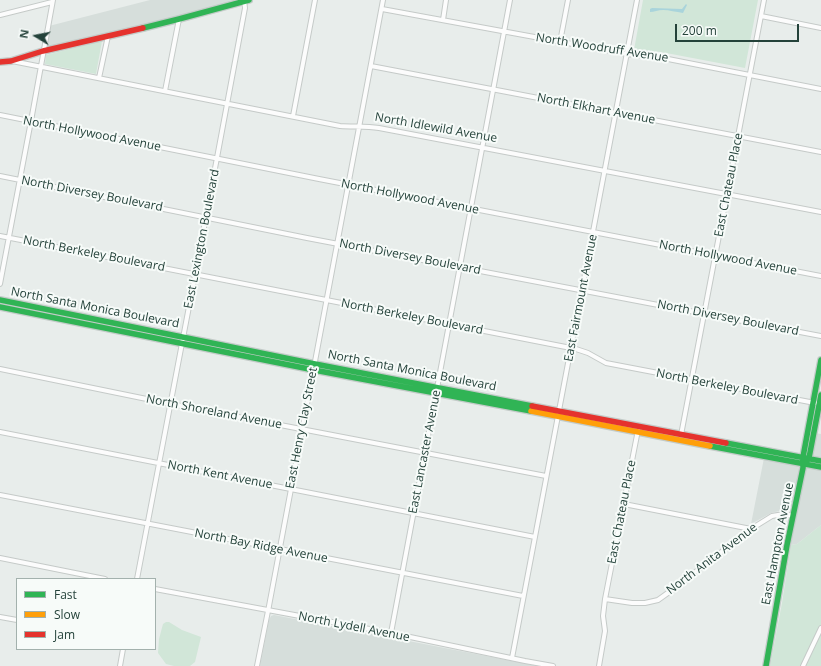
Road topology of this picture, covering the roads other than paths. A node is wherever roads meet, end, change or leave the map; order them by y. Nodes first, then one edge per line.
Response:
1 (245, 0) edge
2 (315, 0) edge
3 (383, 0) edge
4 (446, 0) edge
5 (510, 0) edge
6 (568, 0) edge
7 (638, 0) edge
8 (764, 0) edge
9 (53, 1) edge
10 (382, 9) junction
11 (0, 15) edge
12 (761, 16) junction
13 (179, 19) junction
14 (443, 20) junction
15 (821, 28) edge
16 (504, 31) junction
17 (108, 36) junction
18 (46, 37) junction
19 (560, 42) junction
20 (54, 49) junction
21 (43, 51) junction
22 (627, 54) junction
23 (21, 57) junction
24 (10, 60) junction
25 (0, 62) edge
26 (32, 65) junction
27 (41, 66) junction
28 (371, 66) junction
29 (750, 75) junction
30 (99, 78) junction
31 (494, 89) junction
32 (821, 89) edge
33 (165, 90) junction
34 (228, 103) junction
35 (616, 113) junction
36 (0, 115) edge
37 (293, 116) junction
38 (31, 121) junction
39 (360, 126) junction
40 (738, 136) junction
41 (482, 147) junction
42 (821, 152) edge
43 (217, 159) junction
44 (605, 171) junction
45 (0, 176) edge
46 (20, 180) junction
47 (349, 185) junction
48 (727, 194) junction
49 (470, 208) junction
50 (821, 212) edge
51 (206, 217) junction
52 (594, 232) junction
53 (0, 236) edge
54 (9, 238) junction
55 (338, 243) junction
56 (715, 256) junction
57 (460, 266) junction
58 (196, 274) junction
59 (821, 276) edge
60 (0, 284) edge
61 (582, 290) junction
62 (0, 300) edge
63 (327, 301) junction
64 (0, 307) edge
65 (704, 314) junction
66 (449, 324) junction
67 (184, 336) junction
68 (821, 336) edge
69 (182, 344) junction
70 (571, 348) junction
71 (821, 360) edge
72 (314, 367) junction
73 (0, 369) edge
74 (692, 380) junction
75 (438, 387) junction
76 (436, 393) junction
77 (821, 395) edge
78 (813, 403) junction
79 (171, 404) junction
80 (820, 404) edge
81 (560, 410) junction
82 (558, 417) junction
83 (638, 428) junction
84 (302, 429) junction
85 (0, 432) edge
86 (681, 437) junction
87 (806, 438) junction
88 (813, 438) junction
89 (425, 453) junction
90 (803, 457) junction
91 (809, 458) junction
92 (821, 461) edge
93 (160, 463) junction
94 (804, 464) junction
95 (821, 467) edge
96 (546, 476) junction
97 (291, 489) junction
98 (0, 495) edge
99 (624, 504) junction
100 (413, 513) junction
101 (793, 516) junction
102 (148, 524) junction
103 (751, 528) junction
104 (534, 537) junction
105 (279, 550) junction
106 (0, 558) edge
107 (402, 573) junction
108 (100, 578) edge
109 (137, 578) edge
110 (156, 589) edge
111 (523, 596) junction
112 (605, 599) junction
113 (268, 610) junction
114 (0, 617) edge
115 (16, 620) edge
116 (821, 628) edge
117 (391, 633) junction
118 (123, 650) edge
119 (512, 658) junction
120 (120, 666) edge
121 (256, 666) edge
122 (553, 666) edge
123 (599, 666) edge
124 (766, 666) edge
125 (803, 666) edge

1 - 13 street
1 - 34 street, East Lexington Boulevard
2 - 37 street
3 - 10 street, East Henry Clay Street
4 - 14 street
5 - 16 street, East Lancaster Avenue
6 - 19 street
7 - 22 street, East Fairmount Avenue
8 - 12 street, East Chateau Place
9 - 11 street
9 - 18 street
10 - 14 street, North Woodruff Avenue
10 - 28 street, East Henry Clay Street
12 - 15 street
12 - 29 street, East Chateau Place
13 - 17 street
13 - 33 street
14 - 16 street, North Woodruff Avenue
16 - 19 street, North Woodruff Avenue
16 - 31 street, East Lancaster Avenue
17 - 20 street
17 - 30 street
18 - 20 street
18 - 21 street
19 - 22 street, North Woodruff Avenue
20 - 21 street
21 - 23 street
21 - 27 street
22 - 29 street, North Woodruff Avenue
22 - 35 street, East Fairmount Avenue
23 - 24 street
23 - 26 street
24 - 25 street, North Idlewild Avenue
24 - 26 street, North Idlewild Avenue
26 - 27 street, North Idlewild Avenue
27 - 30 street, North Idlewild Avenue
27 - 38 street
28 - 31 street, North Elkhart Avenue
28 - 39 street, East Henry Clay Street
29 - 32 street, North Woodruff Avenue
29 - 40 street, East Chateau Place
30 - 33 street, North Idlewild Avenue
31 - 35 street, North Elkhart Avenue
31 - 41 street, East Lancaster Avenue
33 - 34 street, North Idlewild Avenue
34 - 37 street, North Idlewild Avenue
34 - 43 street, East Lexington Boulevard
35 - 40 street, North Elkhart Avenue
35 - 44 street, East Fairmount Avenue
36 - 38 street, North Hollywood Avenue
37 - 39 street, North Idlewild Avenue
38 - 43 street, North Hollywood Avenue
38 - 46 street
39 - 41 street, North Idlewild Avenue
39 - 47 street, East Henry Clay Street
40 - 42 street, North Elkhart Avenue
40 - 48 street, East Chateau Place
41 - 44 street, North Idlewild Avenue
41 - 49 street, East Lancaster Avenue
43 - 47 street, North Hollywood Avenue
43 - 51 street, East Lexington Boulevard
44 - 48 street, North Idlewild Avenue
44 - 52 street, East Fairmount Avenue
45 - 46 street, North Diversey Boulevard
46 - 51 street, North Diversey Boulevard
46 - 54 street
47 - 49 street, North Hollywood Avenue
47 - 55 street, East Henry Clay Street
48 - 50 street, North Idlewild Avenue
48 - 56 street, East Chateau Place
49 - 52 street, North Hollywood Avenue
49 - 57 street, East Lancaster Avenue
51 - 55 street, North Diversey Boulevard
51 - 58 street, East Lexington Boulevard
52 - 56 street, North Hollywood Avenue
52 - 61 street, East Fairmount Avenue
53 - 54 street, North Berkeley Boulevard
54 - 58 street, North Berkeley Boulevard
54 - 60 street
55 - 57 street, North Diversey Boulevard
55 - 63 street, East Henry Clay Street
56 - 59 street, North Hollywood Avenue
56 - 65 street, East Chateau Place
57 - 61 street, North Diversey Boulevard
57 - 66 street, East Lancaster Avenue
58 - 63 street, North Berkeley Boulevard
58 - 67 street, East Lexington Boulevard
61 - 65 street, North Diversey Boulevard
61 - 70 street, East Fairmount Avenue
62 - 67 street, North Santa Monica Boulevard
63 - 66 street, North Berkeley Boulevard
63 - 72 street, East Henry Clay Street
64 - 69 street, North Santa Monica Boulevard
65 - 68 street, North Diversey Boulevard
65 - 74 street, East Chateau Place
66 - 70 street, North Berkeley Boulevard
66 - 75 street, East Lancaster Avenue
67 - 69 street, East Lexington Boulevard
67 - 72 street, North Santa Monica Boulevard
69 - 72 street, North Santa Monica Boulevard
69 - 79 street, East Lexington Boulevard
70 - 74 street, North Berkeley Boulevard
70 - 81 street, East Fairmount Avenue
71 - 78 street, East Hampton Avenue
72 - 75 street, North Santa Monica Boulevard
72 - 76 street, North Santa Monica Boulevard
72 - 84 street, East Henry Clay Street
73 - 79 street, North Shoreland Avenue
74 - 78 street, North Berkeley Boulevard
74 - 86 street, East Chateau Place
75 - 76 street, East Lancaster Avenue
75 - 81 street, North Santa Monica Boulevard
76 - 82 street, North Santa Monica Boulevard
76 - 89 street, East Lancaster Avenue
77 - 80 street
78 - 80 street, North Berkeley Boulevard
78 - 87 street, East Hampton Avenue
79 - 84 street, North Shoreland Avenue
79 - 93 street, East Lexington Boulevard
80 - 88 street
81 - 82 street, East Fairmount Avenue
81 - 83 street, North Santa Monica Boulevard
82 - 83 street, North Santa Monica Boulevard
82 - 96 street, East Fairmount Avenue
83 - 86 street, North Santa Monica Boulevard
83 - 99 street, East Chateau Place
84 - 89 street, North Shoreland Avenue
84 - 97 street, East Henry Clay Street
85 - 93 street, North Kent Avenue
86 - 90 street, North Santa Monica Boulevard
86 - 94 street, North Santa Monica Boulevard
87 - 88 street
87 - 90 street, East Hampton Avenue
88 - 91 street
89 - 96 street, North Shoreland Avenue
89 - 100 street, East Lancaster Avenue
90 - 91 street, North Santa Monica Boulevard
90 - 94 street, East Hampton Avenue
91 - 92 street, North Santa Monica Boulevard
91 - 94 street, East Hampton Avenue
93 - 97 street, North Kent Avenue
93 - 102 street, East Lexington Boulevard
94 - 95 street, North Santa Monica Boulevard
94 - 101 street, East Hampton Avenue
96 - 104 street, East Fairmount Avenue
97 - 100 street, North Kent Avenue
97 - 105 street, East Henry Clay Street
98 - 102 street, North Bay Ridge Avenue
99 - 103 street
99 - 112 street, East Chateau Place
100 - 104 street, North Kent Avenue
100 - 107 street, East Lancaster Avenue
101 - 103 street, North Anita Avenue
101 - 124 street, East Hampton Avenue
102 - 105 street, North Bay Ridge Avenue
102 - 109 street, East Lexington Boulevard
103 - 112 street, North Anita Avenue
104 - 111 street, East Fairmount Avenue
105 - 107 street, North Bay Ridge Avenue
105 - 113 street, East Henry Clay Street
106 - 108 street
107 - 111 street, North Bay Ridge Avenue
107 - 117 street, East Lancaster Avenue
110 - 113 street, North Lydell Avenue
111 - 119 street, East Fairmount Avenue
112 - 123 street, East Chateau Place
113 - 117 street, North Lydell Avenue
113 - 121 street, East Henry Clay Street
114 - 115 street
116 - 125 street
117 - 119 street, North Lydell Avenue
118 - 120 street
119 - 122 street, North Lydell Avenue

